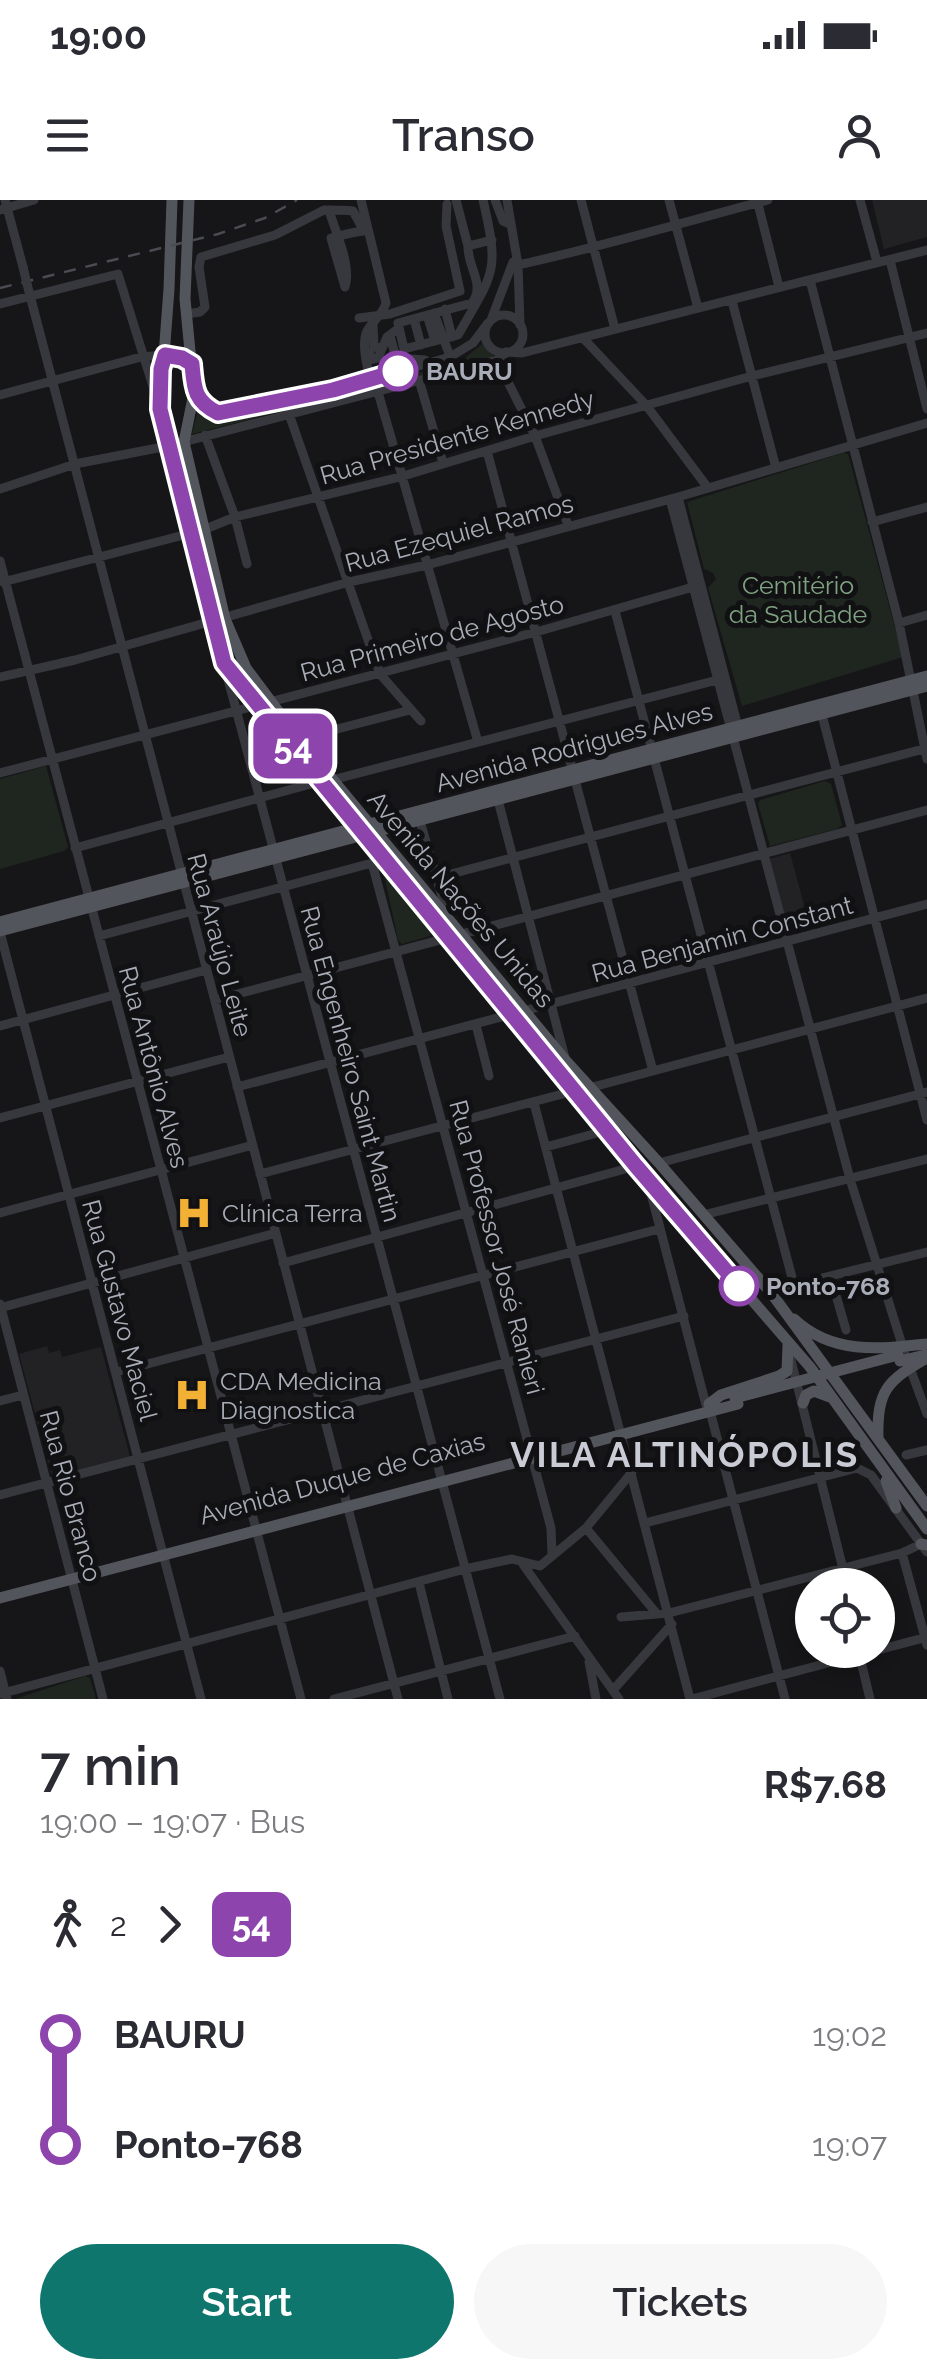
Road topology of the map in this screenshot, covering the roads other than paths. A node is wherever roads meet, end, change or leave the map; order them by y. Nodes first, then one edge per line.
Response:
1 (34, 200) edge
2 (172, 200) edge
3 (188, 200) edge
4 (361, 200) edge
5 (483, 200) edge
6 (495, 200) edge
7 (507, 200) edge
8 (581, 200) edge
9 (669, 200) edge
10 (860, 200) edge
11 (761, 201) edge
12 (451, 202) edge
13 (4, 206) edge
14 (327, 210) junction
15 (675, 223) junction
16 (510, 224) junction
17 (491, 235) junction
18 (335, 240) junction
19 (467, 241) junction
20 (594, 248) junction
21 (927, 250) edge
22 (493, 258) junction
23 (890, 260) junction
24 (876, 262) junction
25 (470, 264) junction
26 (516, 266) junction
27 (492, 273) junction
28 (476, 278) junction
29 (810, 280) junction
30 (779, 287) junction
31 (29, 290) junction
32 (184, 299) junction
33 (732, 301) junction
34 (0, 304) edge
35 (459, 307) junction
36 (698, 308) junction
37 (386, 310) junction
38 (435, 312) junction
39 (186, 314) junction
40 (414, 318) junction
41 (490, 322) junction
42 (367, 324) junction
43 (464, 324) junction
44 (520, 324) junction
45 (395, 329) junction
46 (614, 329) junction
47 (927, 333) edge
48 (910, 337) junction
49 (582, 338) junction
50 (443, 339) junction
51 (421, 345) junction
52 (382, 348) junction
53 (507, 352) junction
54 (165, 355) junction
55 (142, 357) junction
56 (450, 357) junction
57 (830, 357) junction
58 (497, 360) junction
59 (192, 364) junction
60 (426, 364) junction
61 (370, 369) junction
62 (456, 371) junction
63 (752, 376) junction
64 (419, 380) junction
65 (52, 381) junction
66 (378, 392) junction
67 (194, 393) junction
68 (0, 395) edge
69 (646, 405) junction
70 (160, 409) junction
71 (927, 409) edge
72 (289, 414) junction
73 (927, 423) edge
74 (205, 435) junction
75 (535, 436) junction
76 (184, 442) junction
77 (852, 444) junction
78 (168, 446) junction
79 (487, 450) junction
80 (443, 462) junction
81 (75, 464) junction
82 (776, 468) junction
83 (400, 477) junction
84 (708, 488) junction
85 (0, 489) edge
86 (320, 498) junction
87 (674, 498) junction
88 (927, 506) edge
89 (235, 517) junction
90 (872, 522) junction
91 (568, 525) junction
92 (197, 531) junction
93 (511, 542) junction
94 (98, 558) junction
95 (0, 561) edge
96 (247, 564) dead end
97 (427, 565) junction
98 (3, 582) edge
99 (349, 582) junction
100 (697, 587) junction
101 (614, 611) junction
102 (927, 616) edge
103 (219, 621) junction
104 (899, 623) junction
105 (536, 632) junction
106 (122, 648) junction
107 (452, 654) junction
108 (224, 663) junction
109 (30, 671) junction
110 (380, 674) junction
111 (927, 676) edge
112 (0, 677) edge
113 (721, 679) junction
114 (911, 685) junction
115 (927, 686) edge
116 (639, 701) junction
117 (264, 703) junction
118 (236, 710) junction
119 (410, 710) junction
120 (822, 714) junction
121 (421, 722) dead end
122 (560, 722) junction
123 (735, 732) junction
124 (144, 735) junction
125 (299, 739) junction
126 (478, 742) junction
127 (926, 752) edge
128 (652, 754) junction
129 (53, 758) junction
130 (0, 772) edge
131 (835, 772) junction
132 (575, 775) junction
133 (327, 780) junction
134 (748, 797) junction
135 (260, 799) junction
136 (498, 800) junction
137 (927, 810) edge
138 (419, 815) junction
139 (669, 817) junction
140 (168, 824) junction
141 (367, 829) junction
142 (850, 831) junction
143 (592, 838) junction
144 (75, 848) junction
145 (378, 851) junction
146 (274, 853) junction
147 (764, 854) junction
148 (514, 858) junction
149 (372, 863) junction
150 (685, 875) junction
151 (182, 877) junction
152 (436, 878) junction
153 (283, 888) junction
154 (608, 896) junction
155 (90, 902) junction
156 (927, 904) edge
157 (191, 910) junction
158 (530, 916) junction
159 (448, 917) junction
160 (874, 918) junction
161 (0, 922) edge
162 (0, 932) edge
163 (455, 935) junction
164 (99, 936) junction
165 (786, 942) junction
166 (396, 951) junction
167 (708, 963) junction
168 (206, 970) junction
169 (306, 976) junction
170 (632, 984) junction
171 (114, 995) junction
172 (927, 998) edge
173 (214, 1000) junction
174 (552, 1004) junction
175 (898, 1006) junction
176 (518, 1013) junction
177 (23, 1020) junction
178 (476, 1025) junction
179 (0, 1026) edge
180 (810, 1030) junction
181 (419, 1038) junction
182 (732, 1050) junction
183 (229, 1057) junction
184 (566, 1061) junction
185 (330, 1062) junction
186 (653, 1071) junction
187 (489, 1076) dead end
188 (138, 1083) junction
189 (237, 1088) junction
190 (589, 1088) junction
191 (574, 1092) junction
192 (924, 1093) edge
193 (534, 1103) junction
194 (46, 1106) junction
195 (833, 1116) junction
196 (0, 1118) edge
197 (927, 1120) edge
198 (446, 1127) junction
199 (608, 1130) junction
200 (754, 1138) junction
201 (253, 1146) junction
202 (546, 1148) junction
203 (352, 1151) junction
204 (927, 1159) edge
205 (660, 1162) junction
206 (636, 1166) junction
207 (160, 1170) junction
208 (260, 1174) junction
209 (648, 1180) junction
210 (850, 1180) junction
211 (557, 1190) junction
212 (69, 1195) junction
213 (690, 1198) junction
214 (771, 1199) junction
215 (673, 1210) junction
216 (0, 1213) edge
217 (467, 1213) junction
218 (703, 1215) junction
219 (659, 1229) junction
220 (276, 1233) junction
221 (720, 1235) junction
222 (376, 1238) junction
223 (698, 1240) junction
224 (573, 1252) junction
225 (927, 1252) edge
226 (183, 1258) junction
227 (283, 1263) junction
228 (876, 1266) junction
229 (484, 1274) junction
230 (830, 1278) junction
231 (92, 1282) junction
232 (794, 1286) junction
233 (772, 1294) junction
234 (392, 1298) junction
235 (0, 1306) edge
236 (783, 1310) junction
237 (684, 1316) junction
238 (298, 1323) junction
239 (846, 1330) dead end
240 (596, 1338) junction
241 (787, 1340) junction
242 (207, 1347) junction
243 (927, 1351) edge
244 (790, 1356) junction
245 (903, 1357) junction
246 (507, 1362) junction
247 (116, 1372) junction
248 (416, 1386) junction
249 (23, 1395) junction
250 (831, 1398) junction
251 (0, 1401) edge
252 (803, 1404) junction
253 (708, 1407) junction
254 (322, 1410) junction
255 (927, 1414) edge
256 (621, 1431) junction
257 (230, 1434) junction
258 (878, 1439) junction
259 (927, 1450) edge
260 (531, 1454) junction
261 (906, 1455) dead end
262 (138, 1458) junction
263 (879, 1463) junction
264 (632, 1472) junction
265 (821, 1477) junction
266 (441, 1478) junction
267 (910, 1481) junction
268 (46, 1483) junction
269 (0, 1495) edge
270 (927, 1497) edge
271 (732, 1500) junction
272 (346, 1503) junction
273 (927, 1506) edge
274 (896, 1508) junction
275 (645, 1523) junction
276 (255, 1527) junction
277 (586, 1528) junction
278 (927, 1529) edge
279 (925, 1547) edge
280 (163, 1551) junction
281 (902, 1553) junction
282 (552, 1554) junction
283 (521, 1562) junction
284 (540, 1566) junction
285 (844, 1566) junction
286 (465, 1569) junction
287 (71, 1576) junction
288 (418, 1582) junction
289 (538, 1586) junction
290 (755, 1590) junction
291 (371, 1594) junction
292 (0, 1595) edge
293 (669, 1612) junction
294 (657, 1614) junction
295 (621, 1617) dead end
296 (280, 1618) junction
297 (672, 1624) junction
298 (575, 1636) junction
299 (926, 1640) edge
300 (187, 1642) junction
301 (895, 1646) edge
302 (488, 1657) junction
303 (588, 1660) junction
304 (806, 1668) edge
305 (863, 1668) edge
306 (96, 1669) junction
307 (0, 1671) edge
308 (441, 1671) junction
309 (779, 1676) junction
310 (394, 1683) junction
311 (617, 1694) edge
312 (4, 1695) edge
313 (103, 1699) edge
314 (201, 1699) edge
315 (301, 1699) edge
316 (334, 1699) edge
317 (398, 1699) edge
318 (448, 1699) edge
319 (500, 1699) edge
320 (596, 1699) edge
321 (691, 1699) edge
322 (785, 1699) edge
323 (870, 1699) edge

1 - 13 street
2 - 54 main road, Avenida Nações Unidas
3 - 32 main road, Avenida Nações Unidas
4 - 37 street
5 - 17 street
6 - 16 street
7 - 16 street
8 - 20 street
9 - 15 street
10 - 24 street
11 - 15 street
11 - 30 street
12 - 19 street
12 - 37 street
13 - 31 street, Rua Araújo Leite, bridge
14 - 18 street
14 - 18 street
14 - 39 street
15 - 20 street
15 - 36 street
16 - 26 street
17 - 19 street
17 - 22 street
18 - 32 street
19 - 25 street
20 - 26 street
20 - 46 street
21 - 23 street
22 - 25 street
22 - 27 street
23 - 24 street
23 - 48 street
24 - 29 street
25 - 28 street
26 - 41 street
26 - 44 street
27 - 28 street
27 - 43 street
28 - 35 street
29 - 30 street
29 - 57 street
30 - 33 street
31 - 34 street
31 - 55 street
31 - 65 street, Rua Araújo Leite
32 - 39 main road, Avenida Nações Unidas
33 - 36 street
33 - 63 street
35 - 38 street
35 - 43 street
36 - 46 street
37 - 42 street
38 - 40 street
38 - 50 street
38 - 50 street
39 - 59 main road, Avenida Nações Unidas
40 - 45 street
40 - 51 street
41 - 44 street
41 - 53 street
41 - 56 street
42 - 52 street
42 - 61 street
43 - 50 street
44 - 53 street
45 - 51 street
45 - 52 street
45 - 60 street
46 - 49 street
47 - 48 street, Rua Presidente Kennedy
48 - 57 street, Rua Presidente Kennedy
48 - 71 street
49 - 53 street
49 - 69 street
50 - 51 street
50 - 56 street
52 - 61 street
53 - 58 street
54 - 55 street
54 - 59 main road
54 - 70 main road, Avenida Nações Unidas
55 - 65 street
55 - 70 street
56 - 60 street
56 - 62 street
57 - 63 street, Rua Presidente Kennedy
57 - 77 street
58 - 62 street
58 - 75 street
59 - 67 main road, Avenida Nações Unidas
60 - 61 street
61 - 67 street
62 - 64 street
63 - 69 street, Rua Presidente Kennedy
63 - 82 street
64 - 66 street
64 - 80 street
65 - 68 street
65 - 81 street, Rua Araújo Leite
66 - 72 street
66 - 83 street
67 - 76 main road, Avenida Nações Unidas
69 - 75 street, Rua Presidente Kennedy
69 - 84 street
70 - 76 main road
70 - 78 main road, Avenida Nações Unidas
72 - 74 street
72 - 86 street
73 - 77 street, Rua Ezequiel Ramos
74 - 76 street
74 - 89 street
75 - 79 street, Rua Presidente Kennedy
75 - 91 street
76 - 78 street
76 - 92 main road, Avenida Nações Unidas
77 - 82 street, Rua Ezequiel Ramos
77 - 90 street
78 - 81 street
78 - 92 main road, Avenida Nações Unidas
79 - 80 street, Rua Presidente Kennedy
79 - 93 street
80 - 83 street, Rua Presidente Kennedy
81 - 85 street
81 - 94 street, Rua Araújo Leite
82 - 84 street, Rua Ezequiel Ramos
83 - 86 street, Rua Presidente Kennedy
83 - 97 street
84 - 87 street, Rua Ezequiel Ramos
86 - 89 street, Rua Presidente Kennedy
86 - 99 street
87 - 91 street, Rua Ezequiel Ramos
87 - 100 street
88 - 90 street
89 - 92 street, Rua Presidente Kennedy
89 - 96 street
90 - 104 street
91 - 93 street, Rua Ezequiel Ramos
92 - 94 street, Rua Presidente Kennedy
92 - 103 main road, Avenida Nações Unidas
93 - 97 street, Rua Ezequiel Ramos
93 - 105 street
94 - 98 street, Rua Presidente Kennedy
94 - 106 street, Rua Araújo Leite
95 - 98 street, Rua Antônio Alves
97 - 99 street, Rua Ezequiel Ramos
97 - 107 street
98 - 109 street, Rua Antônio Alves
99 - 103 street, Rua Ezequiel Ramos
99 - 110 street
100 - 101 street, Rua Primeiro de Agosto
100 - 113 street
101 - 105 street, Rua Primeiro de Agosto
101 - 116 street
102 - 104 street
103 - 106 street, Rua Ezequiel Ramos
103 - 108 main road, Avenida Nações Unidas
103 - 117 main road, Avenida Nações Unidas
104 - 114 street
105 - 107 street, Rua Primeiro de Agosto
105 - 122 street
106 - 109 street, Rua Ezequiel Ramos
106 - 124 street, Rua Araújo Leite
107 - 110 street, Rua Primeiro de Agosto
107 - 126 street
108 - 117 main road, Avenida Nações Unidas
108 - 118 street, Rua Engenheiro Saint Martin
109 - 112 street, Rua Ezequiel Ramos
109 - 129 street, Rua Antônio Alves
110 - 117 street, Rua Primeiro de Agosto
110 - 119 street
111 - 114 main road, Avenida Rodrigues Alves
113 - 116 street
113 - 123 street
114 - 115 main road, Avenida Rodrigues Alves
114 - 120 main road, Avenida Rodrigues Alves
114 - 123 main road, Avenida Rodrigues Alves
114 - 127 street
116 - 122 street
116 - 128 street
117 - 118 street, Rua Primeiro de Agosto
117 - 125 main road, Avenida Nações Unidas
117 - 133 main road, Avenida Nações Unidas
118 - 124 street, Rua Primeiro de Agosto
118 - 135 street, Rua Engenheiro Saint Martin
119 - 121 street
119 - 125 street
120 - 123 main road, Avenida Rodrigues Alves
120 - 131 street
122 - 126 street
122 - 132 street
123 - 128 main road, Avenida Rodrigues Alves
123 - 134 street
124 - 129 street, Rua Primeiro de Agosto
124 - 140 street, Rua Araújo Leite
125 - 133 main road, Avenida Nações Unidas
126 - 133 street
127 - 131 street
128 - 132 main road, Avenida Rodrigues Alves
128 - 139 street
129 - 130 street, Rua Primeiro de Agosto
129 - 144 street, Rua Antônio Alves
131 - 134 street
131 - 142 street
132 - 136 main road, Avenida Rodrigues Alves
132 - 138 main road, Avenida Rodrigues Alves
132 - 143 street
133 - 135 street
133 - 141 main road, Avenida Nações Unidas
134 - 139 street
134 - 147 street
135 - 140 street
135 - 146 street, Rua Engenheiro Saint Martin
136 - 138 main road, Avenida Rodrigues Alves
136 - 148 street
137 - 142 street
138 - 141 main road, Avenida Rodrigues Alves
138 - 152 street
139 - 143 street
139 - 150 street
140 - 144 street
140 - 151 street, Rua Araújo Leite
141 - 145 main road, Avenida Nações Unidas
141 - 146 main road, Avenida Rodrigues Alves
141 - 159 main road, Avenida Nações Unidas
142 - 147 street
142 - 160 street
143 - 148 street
143 - 154 street
144 - 155 street, Rua Antônio Alves
145 - 149 street
145 - 163 main road, Avenida Nações Unidas
146 - 151 main road, Avenida Rodrigues Alves
146 - 153 street, Rua Engenheiro Saint Martin
147 - 150 street
147 - 165 street
148 - 152 street
148 - 158 street
149 - 153 street
149 - 166 street, Rua Professor José Ranieri
150 - 154 street
150 - 167 street
151 - 155 main road, Avenida Rodrigues Alves
151 - 157 street, Rua Araújo Leite
152 - 159 street
153 - 157 street
153 - 169 street, Rua Engenheiro Saint Martin
154 - 158 street
154 - 170 street
155 - 161 main road, Avenida Rodrigues Alves
155 - 162 main road, Avenida Rodrigues Alves
155 - 164 street, Rua Antônio Alves
156 - 160 street, Rua Benjamin Constant
157 - 164 street
157 - 168 street, Rua Araújo Leite
158 - 163 street
158 - 174 street
159 - 163 main road, Avenida Nações Unidas
160 - 165 street, Rua Benjamin Constant
160 - 175 street
162 - 177 street, Rua Gustavo Maciel
163 - 166 street
163 - 176 main road, Avenida Nações Unidas
164 - 171 street, Rua Antônio Alves
165 - 167 street, Rua Benjamin Constant
165 - 180 street
166 - 169 street
166 - 181 street, Rua Professor José Ranieri
167 - 170 street, Rua Benjamin Constant
167 - 182 street
168 - 171 street
168 - 173 street, Rua Araújo Leite
169 - 173 street
169 - 185 street, Rua Engenheiro Saint Martin
170 - 174 street, Rua Benjamin Constant
170 - 186 street
171 - 177 street
171 - 188 street, Rua Antônio Alves
172 - 175 street
173 - 183 street, Rua Araújo Leite
174 - 176 street, Rua Benjamin Constant
174 - 184 street
175 - 180 street
175 - 192 street
176 - 178 street, Rua Benjamin Constant
176 - 184 main road, Avenida Nações Unidas
176 - 191 main road, Avenida Nações Unidas
177 - 179 street
177 - 194 street, Rua Gustavo Maciel
178 - 181 street, Rua Benjamin Constant
178 - 187 street
180 - 182 street
180 - 195 street
181 - 185 street, Rua Benjamin Constant
181 - 198 street, Rua Professor José Ranieri
182 - 186 street
182 - 200 street
183 - 188 street
183 - 189 street, Rua Araújo Leite
184 - 190 main road, Avenida Nações Unidas
185 - 189 street, Rua Benjamin Constant
185 - 203 street, Rua Engenheiro Saint Martin
186 - 190 street
188 - 194 street
188 - 207 street, Rua Antônio Alves
189 - 201 street, Rua Araújo Leite
190 - 205 main road, Avenida Nações Unidas
191 - 193 street
191 - 199 main road, Avenida Nações Unidas
192 - 195 street
192 - 197 street
193 - 198 street
193 - 202 street
194 - 196 street
194 - 212 street, Rua Gustavo Maciel
195 - 200 street
195 - 210 street
198 - 203 street
198 - 217 street, Rua Professor José Ranieri
199 - 202 street
199 - 206 main road, Avenida Nações Unidas
200 - 205 street
200 - 214 street
201 - 207 street
201 - 208 street, Rua Araújo Leite
202 - 211 street
203 - 208 street
203 - 222 street, Rua Engenheiro Saint Martin
204 - 210 street
205 - 213 main road, Avenida Nações Unidas
206 - 209 main road, Avenida Nações Unidas
206 - 211 street
207 - 212 street
207 - 226 street, Rua Antônio Alves
208 - 220 street, Rua Araújo Leite
209 - 215 main road, Avenida Nações Unidas
209 - 219 street
210 - 214 street
210 - 228 street
211 - 217 street
211 - 224 street
212 - 216 street
212 - 231 street, Rua Gustavo Maciel
213 - 215 main road
213 - 218 main road, Avenida Nações Unidas
214 - 218 street
214 - 232 street
215 - 223 main road, Avenida Nações Unidas
217 - 222 street
217 - 229 street, Rua Professor José Ranieri
218 - 221 main road, Avenida Nações Unidas
219 - 224 street
219 - 237 street
220 - 226 street
220 - 227 street, Rua Araújo Leite
221 - 223 main road
221 - 233 main road, Avenida Nações Unidas
222 - 227 street
222 - 234 street, Rua Engenheiro Saint Martin
223 - 241 main road, Avenida Nações Unidas
224 - 229 street
224 - 240 street
225 - 228 street
226 - 231 street
226 - 242 street, Rua Antônio Alves
227 - 238 street, Rua Araújo Leite
228 - 230 street
228 - 245 street
229 - 234 street
229 - 246 street, Rua Professor José Ranieri
230 - 232 street
230 - 239 street
231 - 235 street
231 - 247 street, Rua Gustavo Maciel
232 - 233 street
233 - 236 main road, Avenida Nações Unidas
234 - 238 street
234 - 248 street, Rua Engenheiro Saint Martin
235 - 249 street, Rua Rio Branco
236 - 245 main road
236 - 258 main road, Avenida Nações Unidas
237 - 240 street
237 - 253 street
238 - 242 street
238 - 254 street, Rua Araújo Leite
240 - 246 street
240 - 256 street
241 - 244 main road
241 - 250 main road, Avenida Nações Unidas
242 - 247 street
242 - 257 street, Rua Antônio Alves
243 - 245 main road, Avenida Duque de Caxias
244 - 252 street
244 - 253 main road
245 - 253 main road, Avenida Duque de Caxias, bridge
245 - 255 street
245 - 258 main road
246 - 248 street
246 - 260 street, Rua Professor José Ranieri
247 - 262 street, Rua Gustavo Maciel
248 - 254 street
248 - 266 street, Rua Engenheiro Saint Martin
249 - 251 street
249 - 268 street, Rua Rio Branco
250 - 252 main road
250 - 263 main road, Avenida Nações Unidas
252 - 265 street
253 - 256 main road, Avenida Duque de Caxias
253 - 271 street
254 - 257 street
254 - 272 street, Rua Araújo Leite
256 - 260 main road, Avenida Duque de Caxias
256 - 264 street
257 - 262 street
257 - 276 street, Rua Antônio Alves
258 - 267 main road, Avenida Nações Unidas
259 - 261 street
260 - 266 main road, Avenida Duque de Caxias
260 - 282 street, Rua Professor José Ranieri
262 - 268 street
262 - 280 street, Rua Gustavo Maciel
263 - 274 main road
263 - 278 main road, Avenida Nações Unidas
264 - 275 street
264 - 277 street
265 - 271 street
265 - 274 street
265 - 285 street
266 - 272 main road, Avenida Duque de Caxias
266 - 286 street, Rua Engenheiro Saint Martin
267 - 270 street, Avenida Nações Unidas
267 - 273 main road, Avenida Nações Unidas
268 - 269 street
268 - 287 street, Rua Rio Branco
271 - 275 street
271 - 290 street
272 - 276 main road, Avenida Duque de Caxias
272 - 291 street, Rua Araújo Leite
274 - 279 street
275 - 293 street
276 - 280 main road, Avenida Duque de Caxias
276 - 296 street, Rua Antônio Alves
277 - 282 street
277 - 294 street
279 - 281 street
280 - 287 main road, Avenida Duque de Caxias
280 - 300 street, Rua Gustavo Maciel
281 - 285 street
281 - 299 street
282 - 284 street
283 - 284 street
283 - 286 street
283 - 289 street
284 - 289 street
285 - 290 street
286 - 288 street
286 - 302 street, Rua Engenheiro Saint Martin
287 - 292 main road, Avenida Duque de Caxias
287 - 306 street, Rua Rio Branco
288 - 291 street
288 - 308 street
289 - 298 street
290 - 293 street
290 - 309 street
291 - 296 street
291 - 310 street, Rua Araújo Leite
293 - 294 street
293 - 297 street
294 - 295 street
296 - 300 street
296 - 315 street, Rua Antônio Alves
297 - 311 street
297 - 321 street
298 - 302 street
298 - 303 street
299 - 301 street
300 - 306 street
300 - 314 street, Rua Gustavo Maciel
302 - 308 street
302 - 319 street, Rua Engenheiro Saint Martin
303 - 311 street
303 - 320 street
304 - 309 street
305 - 323 street
306 - 312 street
306 - 313 street, Rua Rio Branco
307 - 312 street
308 - 310 street
308 - 318 street
309 - 321 street
309 - 322 street
310 - 316 street
310 - 317 street, Rua Araújo Leite

